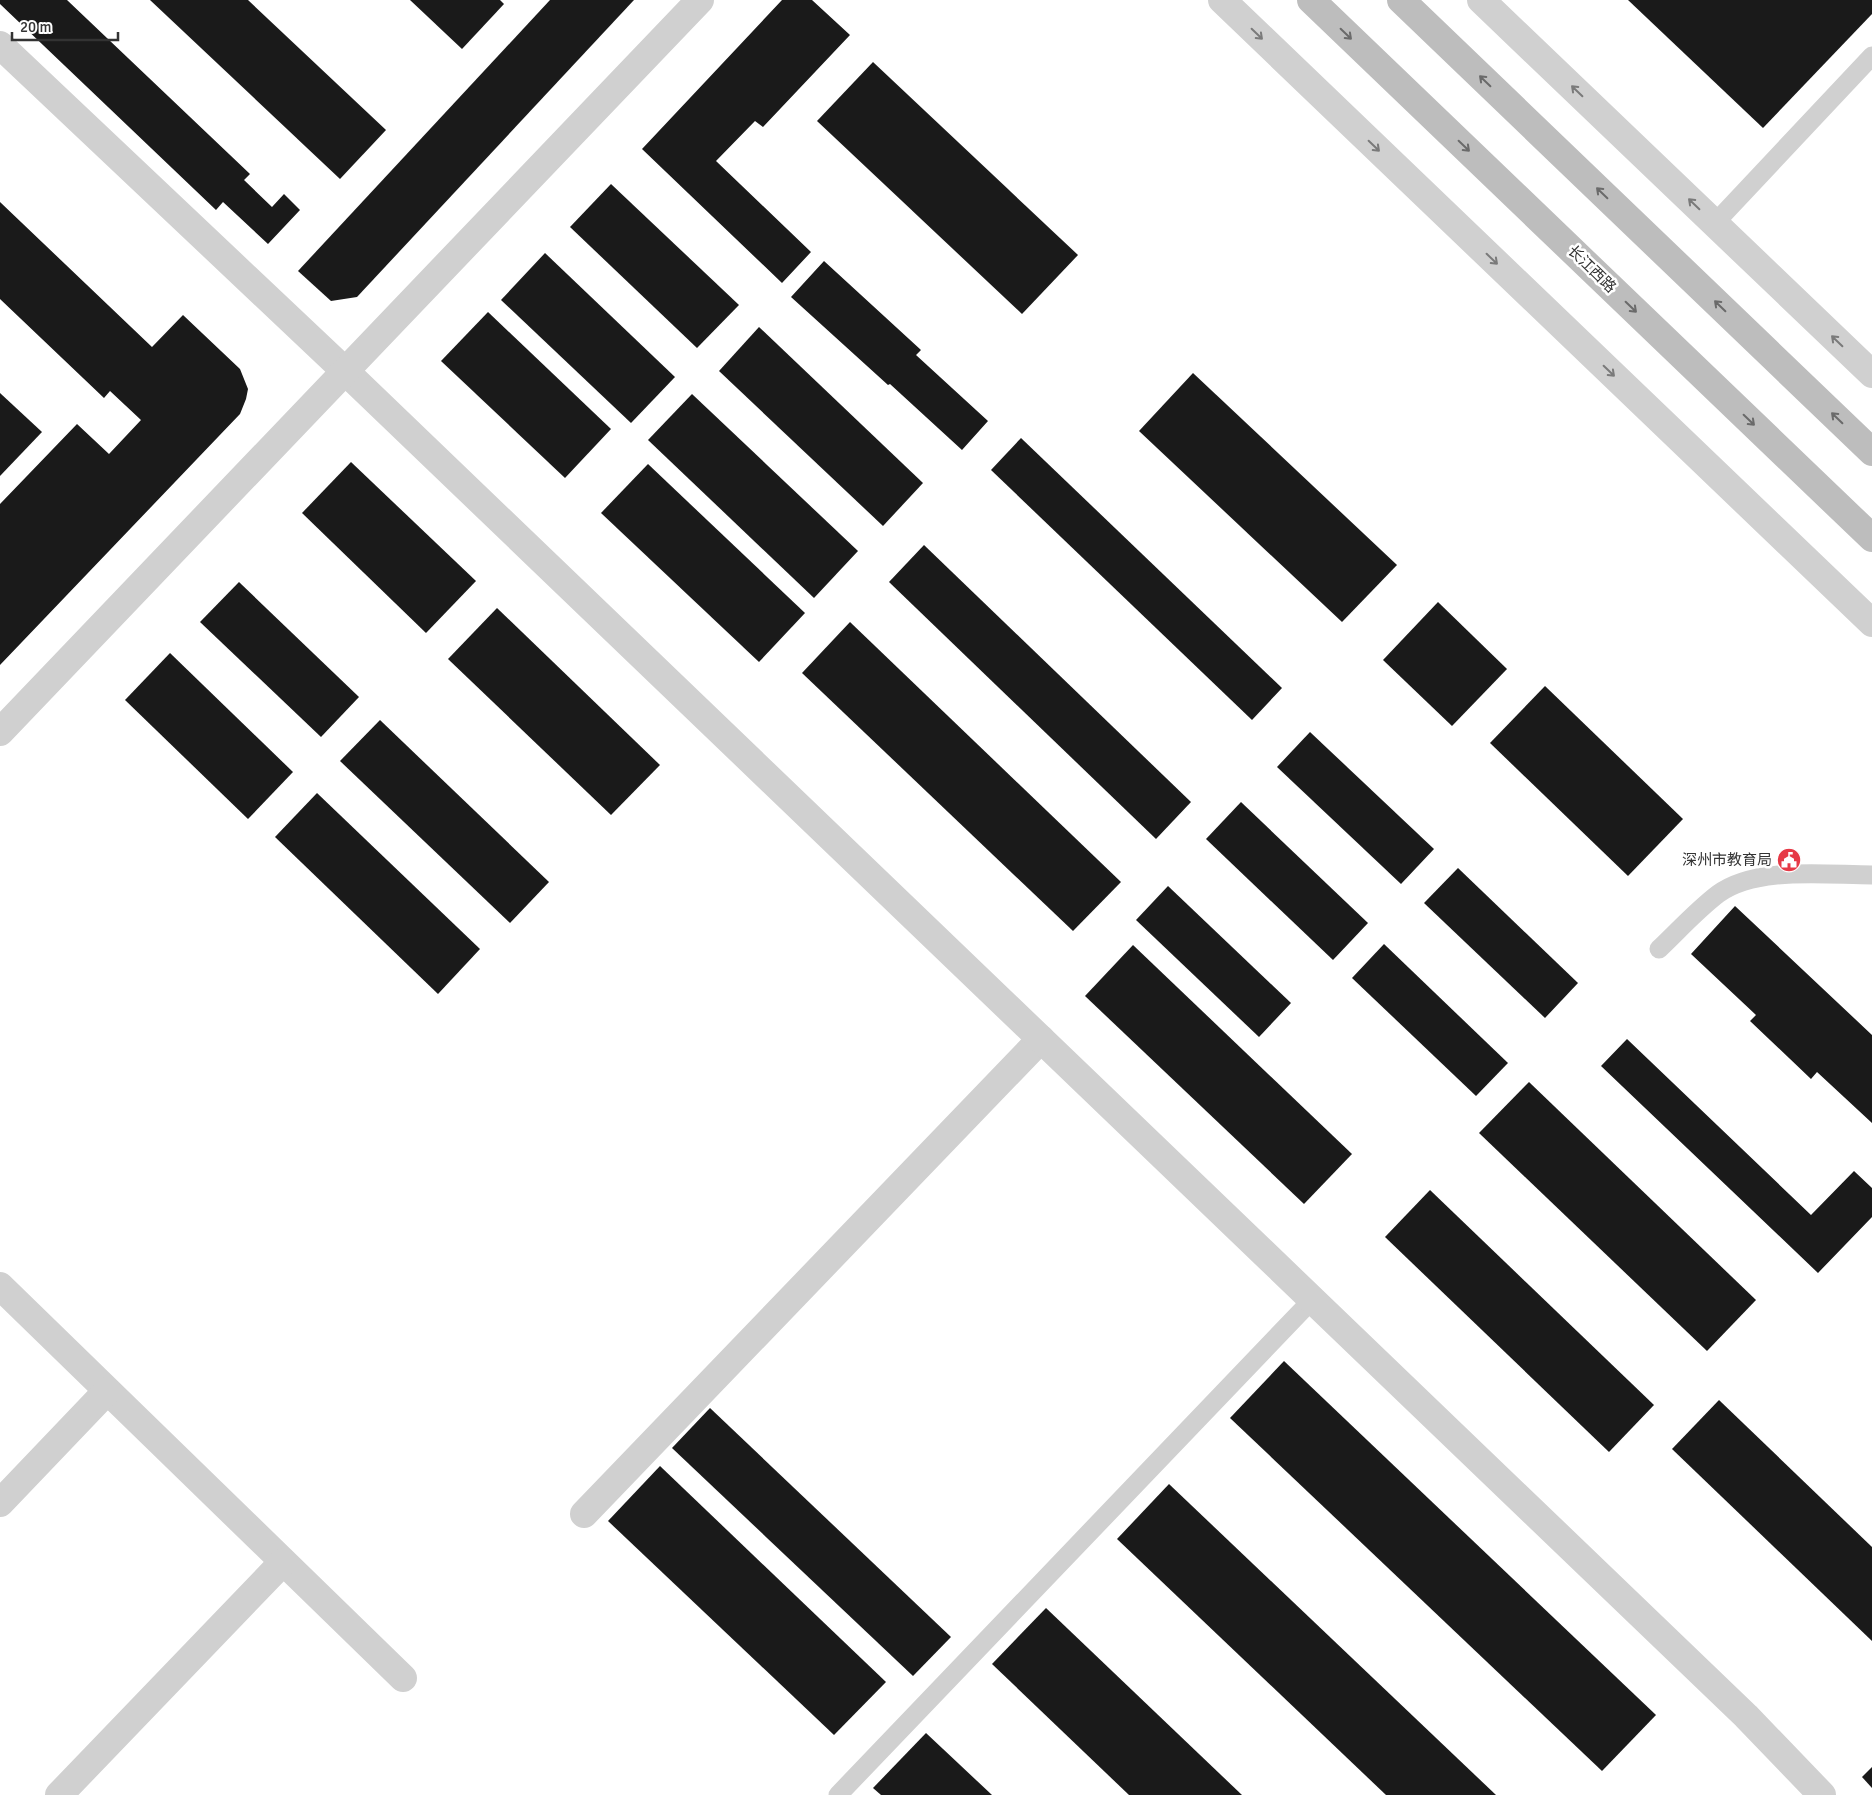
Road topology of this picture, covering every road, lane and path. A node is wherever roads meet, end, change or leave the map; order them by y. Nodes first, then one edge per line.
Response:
1 (700, 0) edge
2 (1222, 0) edge
3 (1311, 0) edge
4 (1401, 0) edge
5 (1481, 0) edge
6 (0, 45) edge
7 (1872, 56) edge
8 (1715, 223) junction
9 (345, 371) junction
10 (1872, 374) edge
11 (1872, 452) edge
12 (1872, 538) edge
13 (1872, 623) edge
14 (0, 732) edge
15 (1872, 875) edge
16 (1659, 950) dead end
17 (1041, 1040) junction
18 (0, 1286) edge
19 (1312, 1300) junction
20 (107, 1391) junction
21 (0, 1503) edge
22 (584, 1514) dead end
23 (283, 1562) junction
24 (403, 1678) dead end
25 (59, 1795) edge
26 (838, 1795) edge
27 (1822, 1795) edge

1 - 9 street
2 -> 13 street
3 -> 12 main road, 长江西路
11 -> 4 main road
8 -> 5 street
6 - 9 street
7 - 8 lane
10 -> 8 street
9 - 14 street
9 - 17 street
15 - 16 lane
17 - 19 street
17 - 22 street
18 - 20 street
19 - 26 lane
19 - 27 street
20 - 21 street
20 - 23 street
23 - 24 street
23 - 25 street

